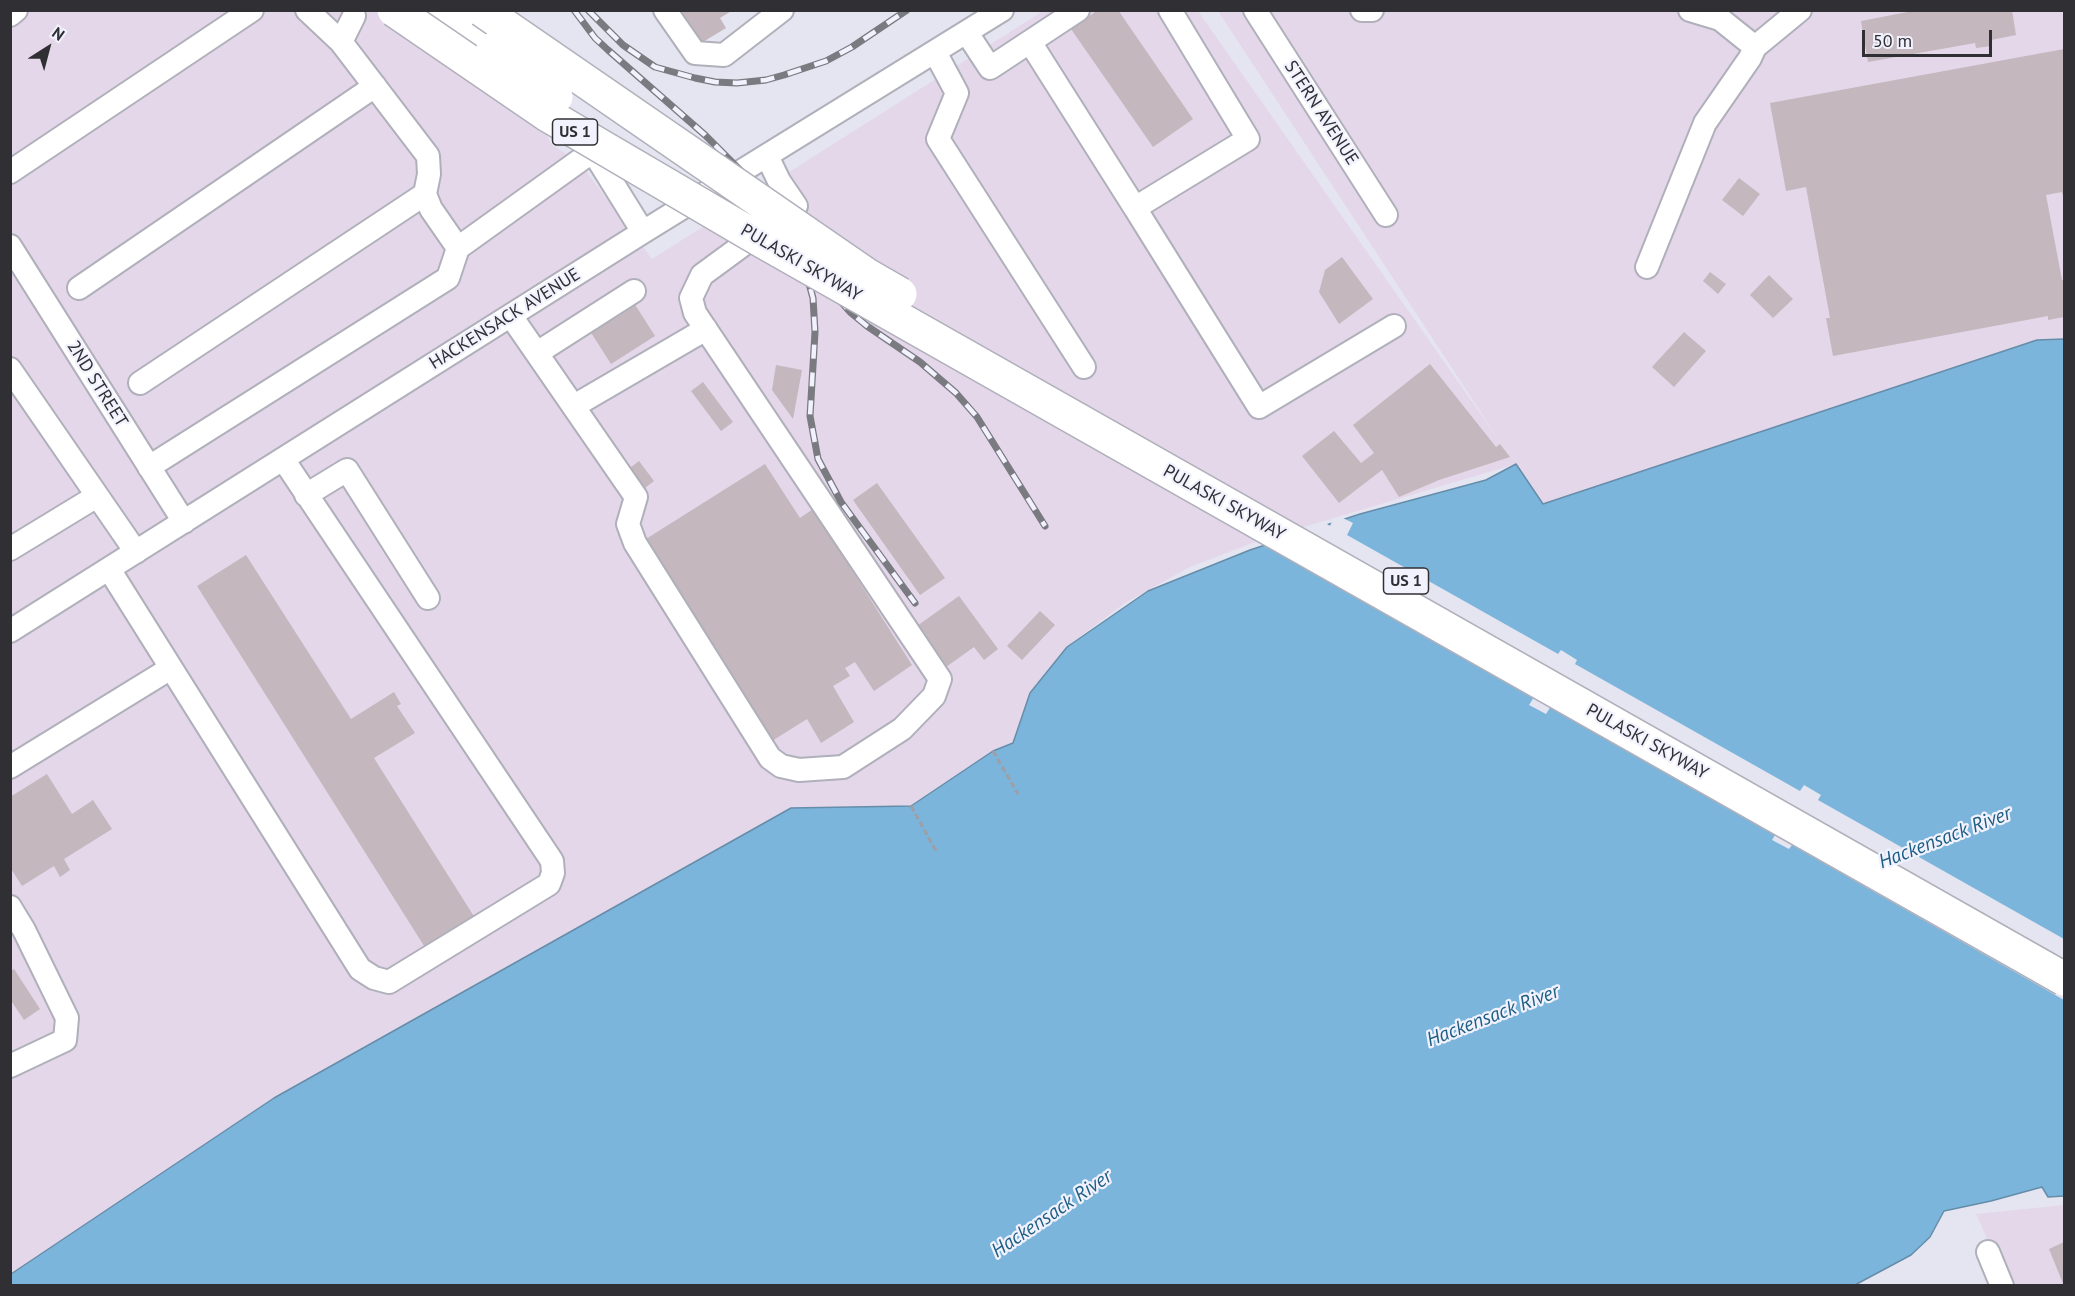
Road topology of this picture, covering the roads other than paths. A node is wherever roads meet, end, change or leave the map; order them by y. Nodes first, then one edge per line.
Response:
1 (16, 10) edge
2 (252, 10) edge
3 (307, 10) edge
4 (394, 10) edge
5 (437, 10) edge
6 (483, 10) edge
7 (509, 10) edge
8 (665, 10) edge
9 (782, 10) edge
10 (1002, 10) edge
11 (1078, 10) edge
12 (1170, 10) edge
13 (1255, 10) edge
14 (1362, 10) edge
15 (1372, 10) edge
16 (1690, 10) edge
17 (1800, 10) edge
18 (10, 15) edge
19 (354, 16) dead end
20 (967, 33) junction
21 (341, 42) junction
22 (1030, 42) junction
23 (1755, 47) junction
24 (493, 49) junction
25 (935, 52) junction
26 (375, 86) junction
27 (593, 151) junction
28 (767, 156) junction
29 (10, 172) edge
30 (425, 194) junction
31 (754, 198) junction
32 (1135, 208) junction
33 (1386, 215) dead end
34 (643, 232) junction
35 (764, 242) junction
36 (10, 246) edge
37 (458, 248) junction
38 (1647, 267) dead end
39 (79, 288) dead end
40 (634, 291) dead end
41 (511, 316) junction
42 (1394, 326) dead end
43 (706, 329) junction
44 (537, 353) junction
45 (1084, 367) dead end
46 (10, 369) edge
47 (140, 383) dead end
48 (574, 406) junction
49 (283, 459) junction
50 (149, 467) junction
51 (306, 495) junction
52 (97, 496) junction
53 (184, 522) junction
54 (10, 549) edge
55 (136, 552) junction
56 (109, 569) junction
57 (428, 598) dead end
58 (10, 631) edge
59 (171, 668) junction
60 (10, 767) edge
61 (10, 907) edge
62 (17, 935) edge
63 (2064, 954) edge
64 (2064, 979) edge
65 (10, 1066) edge
66 (1988, 1252) dead end
67 (2002, 1286) edge

1 - 18 street
2 - 29 street
3 - 21 street
4 - 35 highway, PULASKI SKYWAY / US 1, bridge
5 - 24 highway
6 - 31 highway, PULASKI SKYWAY / US 1, bridge
7 - 27 street
8 - 9 street
10 - 20 street, HACKENSACK AVENUE
11 - 22 street
12 - 32 street
13 - 33 street, STERN AVENUE
14 - 15 street
16 - 23 street
17 - 23 street
19 - 21 street
20 - 22 street
20 - 25 street, HACKENSACK AVENUE
21 - 26 street
22 - 32 street
23 - 38 street
24 - 31 highway, bridge
24 - 35 highway, bridge
25 - 28 street, HACKENSACK AVENUE
25 - 45 street
26 - 30 street
26 - 39 street
27 - 34 street
27 - 37 street
28 - 34 street, HACKENSACK AVENUE
28 - 43 street
30 - 37 street
30 - 47 street
31 - 63 highway, PULASKI SKYWAY / US 1, bridge
32 - 42 street
34 - 41 street, HACKENSACK AVENUE
35 - 64 highway, PULASKI SKYWAY / US 1, bridge
36 - 50 street, 2ND STREET
37 - 50 street
40 - 44 street
41 - 44 street
41 - 49 street, HACKENSACK AVENUE
43 - 48 street
43 - 48 street
44 - 48 street
46 - 52 street
49 - 51 street
49 - 53 street, HACKENSACK AVENUE
50 - 53 street, 2ND STREET
51 - 57 street
51 - 59 street
52 - 54 street
52 - 55 street
53 - 55 street, HACKENSACK AVENUE
55 - 56 street, HACKENSACK AVENUE
56 - 58 street, HACKENSACK AVENUE
56 - 59 street
59 - 60 street
61 - 62 street
62 - 65 street
66 - 67 street

